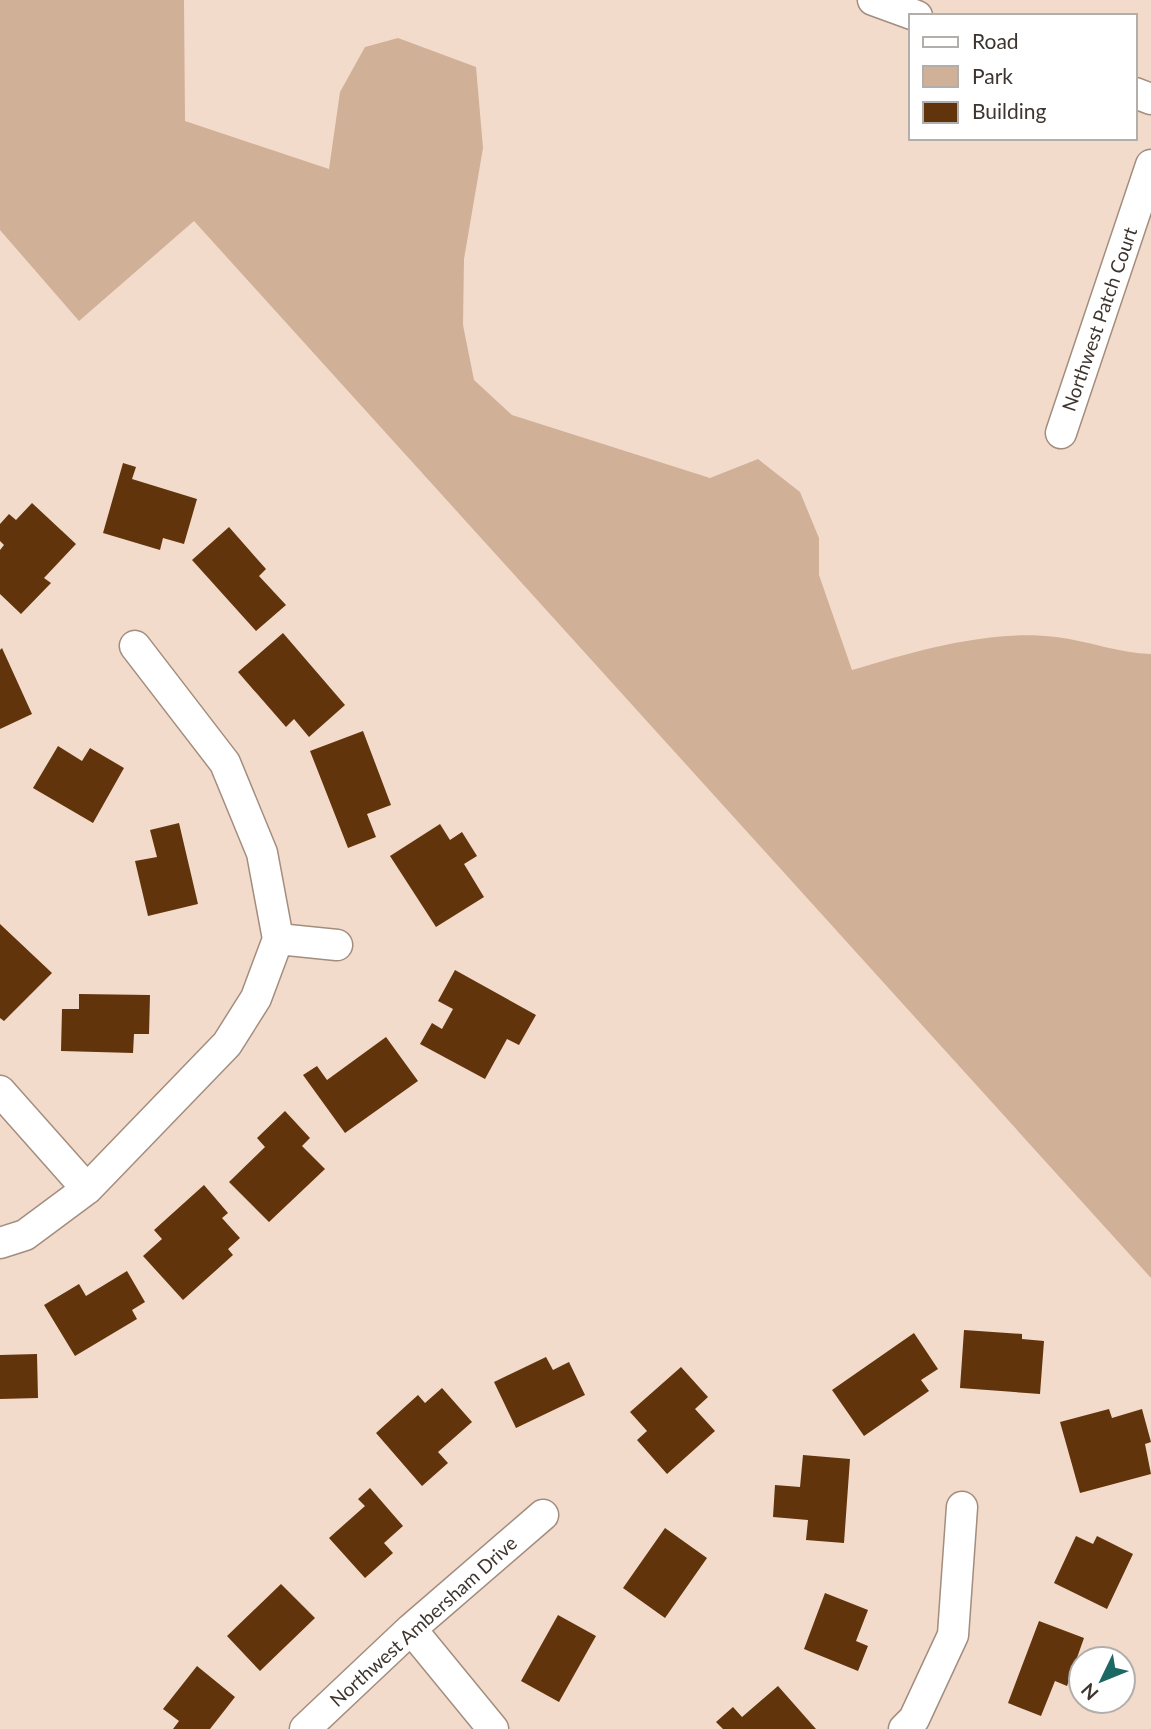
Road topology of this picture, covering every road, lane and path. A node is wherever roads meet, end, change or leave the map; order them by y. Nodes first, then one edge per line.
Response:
1 (873, 0) edge
2 (912, 14) edge
3 (1151, 164) edge
4 (1061, 433) dead end
5 (135, 646) dead end
6 (278, 939) junction
7 (337, 945) dead end
8 (0, 1091) edge
9 (87, 1189) junction
10 (0, 1243) edge
11 (961, 1507) dead end
12 (543, 1515) dead end
13 (411, 1629) junction
14 (305, 1729) edge
15 (494, 1729) edge
16 (904, 1729) edge

1 - 2 street
3 - 4 street, Northwest Patch Court
5 - 6 street
6 - 7 street
6 - 9 street
8 - 9 street
9 - 10 street
11 - 16 street
12 - 13 street, Northwest Ambersham Drive
13 - 14 street, Northwest Ambersham Drive
13 - 15 street

